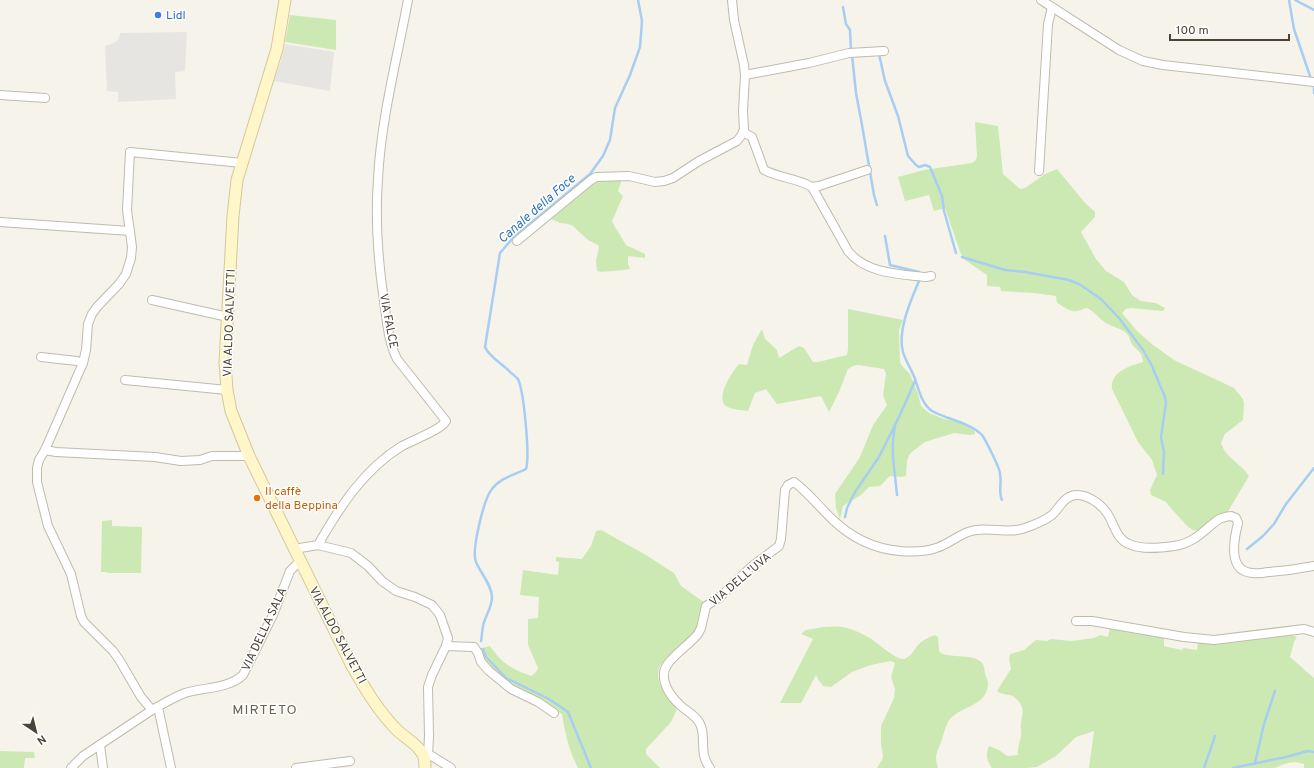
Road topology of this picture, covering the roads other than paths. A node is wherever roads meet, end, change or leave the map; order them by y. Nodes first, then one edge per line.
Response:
1 (285, 0) edge
2 (408, 0) edge
3 (732, 0) edge
4 (1042, 0) edge
5 (1052, 7) junction
6 (884, 51) dead end
7 (745, 75) junction
8 (1314, 82) edge
9 (0, 94) edge
10 (45, 98) dead end
11 (743, 132) junction
12 (242, 163) junction
13 (867, 170) dead end
14 (1039, 171) dead end
15 (812, 187) junction
16 (0, 222) edge
17 (130, 231) junction
18 (517, 241) dead end
19 (931, 276) dead end
20 (152, 300) dead end
21 (228, 317) junction
22 (41, 357) dead end
23 (83, 363) junction
24 (125, 380) dead end
25 (227, 390) junction
26 (45, 450) junction
27 (249, 456) junction
28 (318, 545) junction
29 (294, 549) junction
30 (301, 563) junction
31 (1314, 566) edge
32 (1076, 621) dead end
33 (1314, 632) edge
34 (446, 646) junction
35 (155, 708) junction
36 (554, 713) dead end
37 (100, 745) junction
38 (425, 754) junction
39 (350, 761) dead end
40 (71, 768) edge
41 (103, 768) edge
42 (171, 768) edge
43 (296, 768) edge
44 (425, 768) edge
45 (451, 768) edge
46 (710, 768) edge

1 - 12 street, VIA ALDO SALVETTI
2 - 28 street, VIA FALCE
3 - 7 street
4 - 5 street
5 - 8 street
5 - 14 street
6 - 7 street
7 - 11 street
9 - 10 street
11 - 15 street
11 - 18 street
12 - 17 street
12 - 21 street, VIA ALDO SALVETTI
13 - 15 street
15 - 19 street
16 - 17 street
17 - 23 street
20 - 21 street
21 - 25 street, VIA ALDO SALVETTI
22 - 23 street
23 - 26 street
24 - 25 street
25 - 27 street, VIA ALDO SALVETTI
26 - 27 street
26 - 35 street
27 - 29 street, VIA ALDO SALVETTI
28 - 29 street
28 - 34 street
29 - 30 street, VIA ALDO SALVETTI
30 - 35 street, VIA DELLA SALA
30 - 38 street, VIA ALDO SALVETTI
31 - 46 street, VIA DELL'UVA
32 - 33 street
34 - 36 street
34 - 38 street
35 - 37 street, VIA DELLA SALA
35 - 42 street
37 - 40 street, VIA DELLA SALA
37 - 41 street
38 - 44 street
38 - 45 street
39 - 43 street

